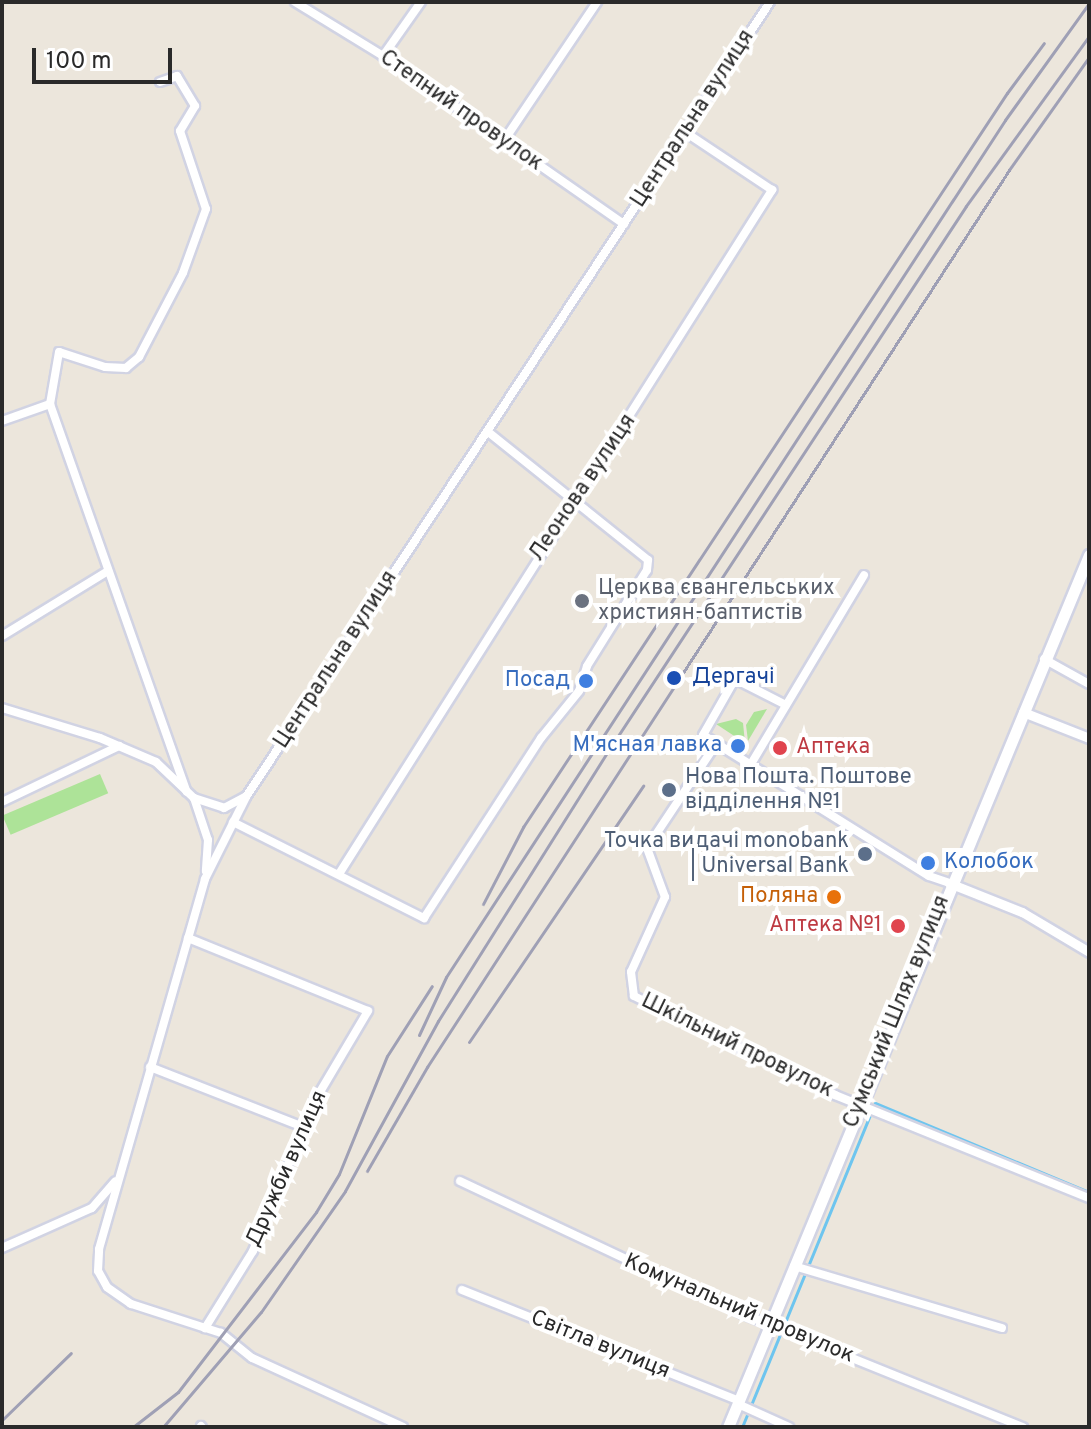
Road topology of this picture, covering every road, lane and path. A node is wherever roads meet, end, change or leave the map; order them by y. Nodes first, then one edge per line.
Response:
1 (295, 2) edge
2 (421, 2) edge
3 (597, 2) edge
4 (770, 2) edge
5 (383, 56) junction
6 (160, 82) dead end
7 (685, 132) junction
8 (503, 142) junction
9 (624, 224) junction
10 (50, 404) junction
11 (2, 421) edge
12 (487, 431) junction
13 (574, 496) junction
14 (1089, 555) edge
15 (108, 571) junction
16 (864, 575) dead end
17 (2, 636) edge
18 (1044, 659) junction
19 (1089, 684) edge
20 (786, 705) junction
21 (2, 708) edge
22 (1023, 712) junction
23 (1089, 738) edge
24 (716, 744) junction
25 (119, 746) junction
26 (751, 764) junction
27 (191, 795) junction
28 (246, 797) junction
29 (2, 802) edge
30 (233, 822) junction
31 (339, 874) junction
32 (205, 879) junction
33 (949, 883) junction
34 (188, 938) junction
35 (1089, 949) edge
36 (150, 1067) junction
37 (859, 1105) junction
38 (303, 1127) junction
39 (118, 1179) junction
40 (460, 1181) dead end
41 (1089, 1198) edge
42 (2, 1248) edge
43 (794, 1266) junction
44 (462, 1290) dead end
45 (770, 1324) junction
46 (205, 1328) junction
47 (1002, 1328) dead end
48 (738, 1403) junction
49 (403, 1427) edge
50 (728, 1427) edge
51 (789, 1427) edge
52 (1023, 1427) edge

1 - 5 street, Степний провулок
2 - 5 street
3 - 8 street
4 - 7 street, Центральна вулиця
5 - 8 street, Степний провулок
6 - 10 street
7 - 9 street, Центральна вулиця
7 - 13 street, Леонова вулиця
8 - 9 street, Степний провулок
9 - 12 street, Центральна вулиця
10 - 11 street
10 - 15 street
12 - 13 street
12 - 28 street, Центральна вулиця
13 - 31 street, Леонова вулиця
13 - 31 street
14 - 18 main road, Сумський Шлях вулиця
15 - 17 street
15 - 27 street
16 - 20 street
18 - 19 street
18 - 22 main road, Сумський Шлях вулиця
20 - 24 street
20 - 26 street
21 - 25 street
22 - 23 street
22 - 33 main road, Сумський Шлях вулиця
24 - 26 street
24 - 37 street, Шкільний провулок
25 - 27 street
25 - 29 street
26 - 33 street
27 - 28 street
27 - 32 street
28 - 30 street, Центральна вулиця
30 - 31 street
30 - 32 street, Центральна вулиця
32 - 34 street, Центральна вулиця
33 - 35 street
33 - 37 main road, Сумський Шлях вулиця
34 - 36 street, Центральна вулиця
34 - 38 street, Дружби вулиця
36 - 38 street
36 - 39 street, Центральна вулиця
37 - 41 street, Шкільний провулок
37 - 43 main road, Сумський Шлях вулиця
38 - 46 street, Дружби вулиця
39 - 42 street
39 - 46 street, Центральна вулиця
40 - 45 street, Комунальний провулок
43 - 45 main road, Сумський Шлях вулиця
43 - 47 street
44 - 48 street, Світла вулиця
45 - 48 main road, Сумський Шлях вулиця
45 - 52 street, Комунальний провулок
46 - 49 street, Центральна вулиця
48 - 50 main road, Сумський Шлях вулиця
48 - 51 street, Світла вулиця

